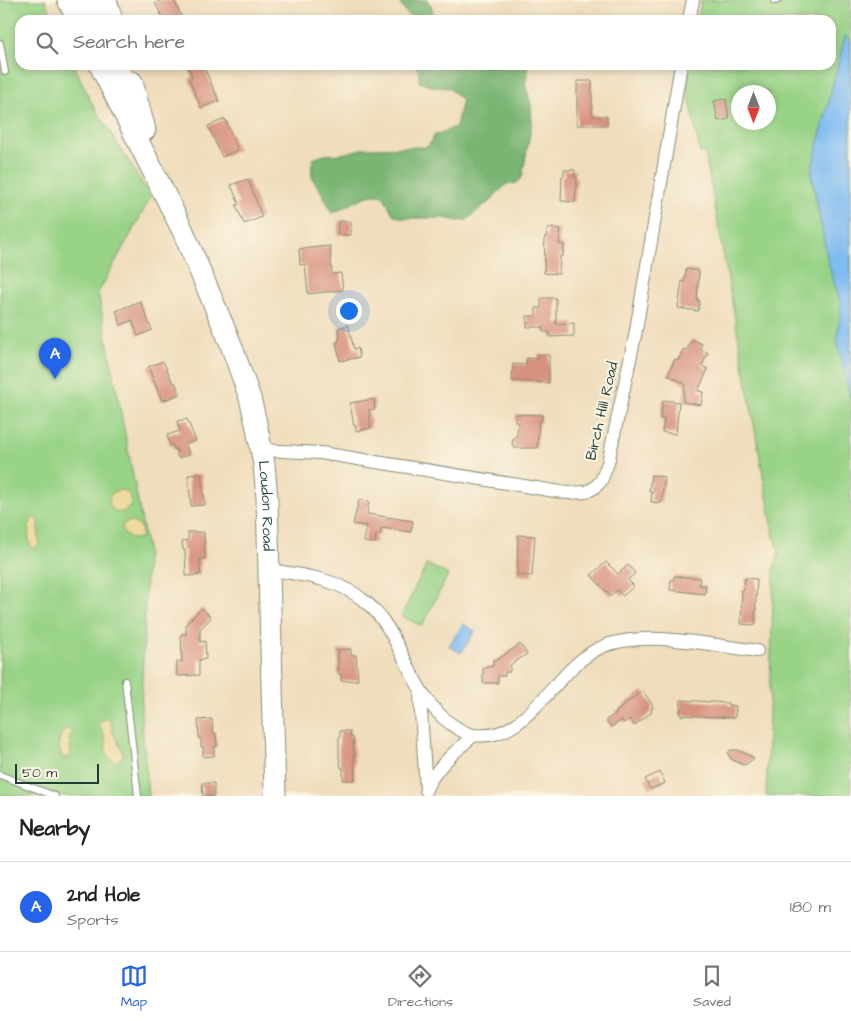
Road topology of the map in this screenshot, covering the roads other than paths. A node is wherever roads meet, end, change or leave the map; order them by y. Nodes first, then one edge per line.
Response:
1 (68, 0) edge
2 (88, 0) edge
3 (106, 0) edge
4 (693, 0) edge
5 (76, 15) edge
6 (95, 15) edge
7 (110, 15) edge
8 (690, 15) edge
9 (0, 43) edge
10 (102, 70) edge
11 (118, 70) edge
12 (128, 70) edge
13 (680, 70) edge
14 (6, 72) dead end
15 (145, 130) junction
16 (183, 231) junction
17 (262, 450) junction
18 (270, 570) junction
19 (757, 651) dead end
20 (125, 681) dead end
21 (419, 690) junction
22 (474, 735) junction
23 (0, 775) edge
24 (426, 793) edge
25 (55, 796) edge
26 (138, 796) edge
27 (275, 796) edge

1 - 5 main road
2 - 6 main road
3 - 7 main road
4 - 8 street
9 - 14 lane
10 - 16 main road
11 - 15 main road
12 - 15 main road
13 - 17 street, Birch Hill Road
15 - 16 main road
16 - 17 main road, Loudon Road
17 - 18 main road, Loudon Road
18 - 21 street
18 - 27 main road, Loudon Road
19 - 22 street
20 - 26 lane
21 - 22 street
21 - 24 street
22 - 24 street
23 - 25 lane

